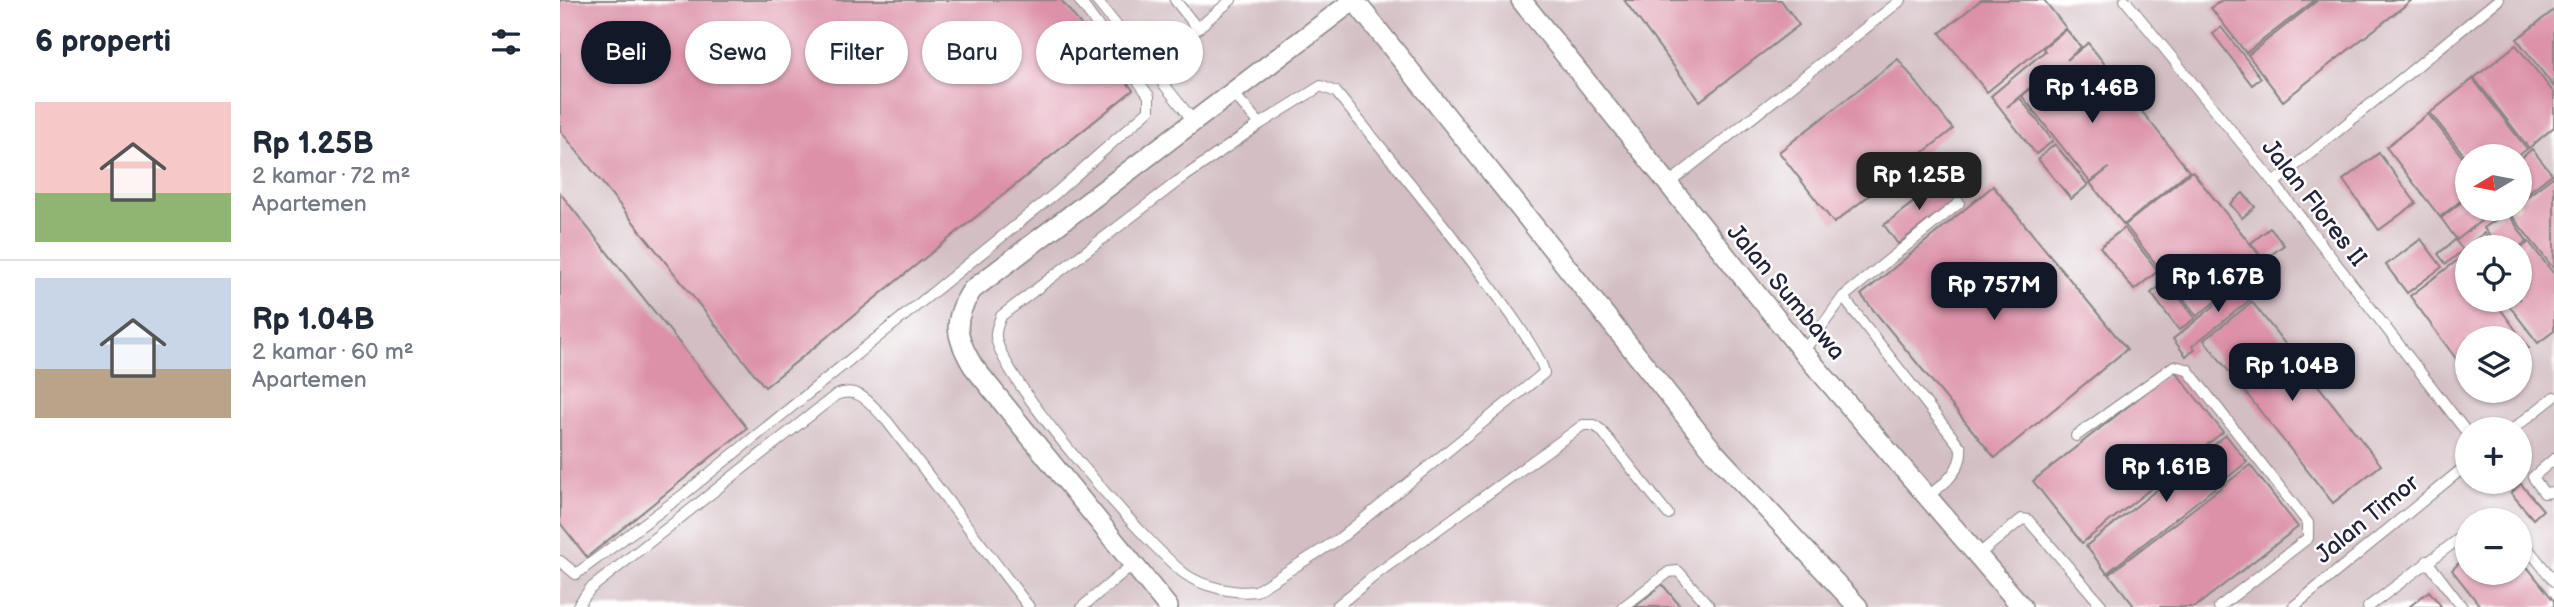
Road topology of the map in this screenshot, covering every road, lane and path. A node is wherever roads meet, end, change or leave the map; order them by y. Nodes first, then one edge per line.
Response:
1 (1079, 0) edge
2 (1096, 0) edge
3 (1175, 0) edge
4 (1231, 0) edge
5 (1354, 0) edge
6 (1521, 0) edge
7 (1901, 0) edge
8 (2125, 0) edge
9 (2498, 0) edge
10 (1113, 21) edge
11 (1192, 21) edge
12 (1203, 25) edge
13 (1164, 84) edge
14 (1233, 93) junction
15 (1195, 123) junction
16 (1260, 124) junction
17 (2274, 183) junction
18 (1667, 185) junction
19 (1959, 204) dead end
20 (1843, 297) junction
21 (1803, 352) junction
22 (2554, 397) edge
23 (2455, 417) edge
24 (2528, 417) edge
25 (2077, 436) dead end
26 (2554, 459) edge
27 (2455, 475) edge
28 (2554, 492) edge
29 (1932, 493) junction
30 (1668, 514) dead end
31 (2455, 542) edge
32 (1983, 550) junction
33 (2532, 554) edge
34 (560, 561) edge
35 (2427, 562) junction
36 (1133, 564) junction
37 (2554, 581) edge
38 (577, 607) edge
39 (1029, 607) edge
40 (1082, 607) edge
41 (1168, 607) edge
42 (1336, 607) edge
43 (1623, 607) edge
44 (1710, 607) edge
45 (1858, 607) edge
46 (2022, 607) edge
47 (2103, 607) edge
48 (2219, 607) edge
49 (2293, 607) edge
50 (2368, 607) edge
51 (2462, 607) edge

1 - 34 lane
2 - 10 lane
3 - 11 lane
4 - 12 lane
5 - 14 street
5 - 45 street
6 - 18 street, Jalan Sumbawa
7 - 18 lane
8 - 17 lane, Jalan Flores II
9 - 17 lane
13 - 15 lane
14 - 15 street
14 - 16 lane
15 - 36 street
16 - 16 lane
17 - 23 lane, Jalan Flores II
18 - 21 street, Jalan Sumbawa
19 - 20 lane
20 - 21 lane
20 - 29 lane
21 - 29 street, Jalan Sumbawa
22 - 24 lane
25 - 48 lane
26 - 28 lane
27 - 49 lane, Jalan Timor
29 - 32 street, Jalan Sumbawa
30 - 42 lane
31 - 35 lane
32 - 46 street, Jalan Sumbawa
32 - 47 lane
33 - 37 lane
35 - 50 lane
35 - 51 lane
36 - 40 lane
36 - 41 street
38 - 39 lane
43 - 44 lane

